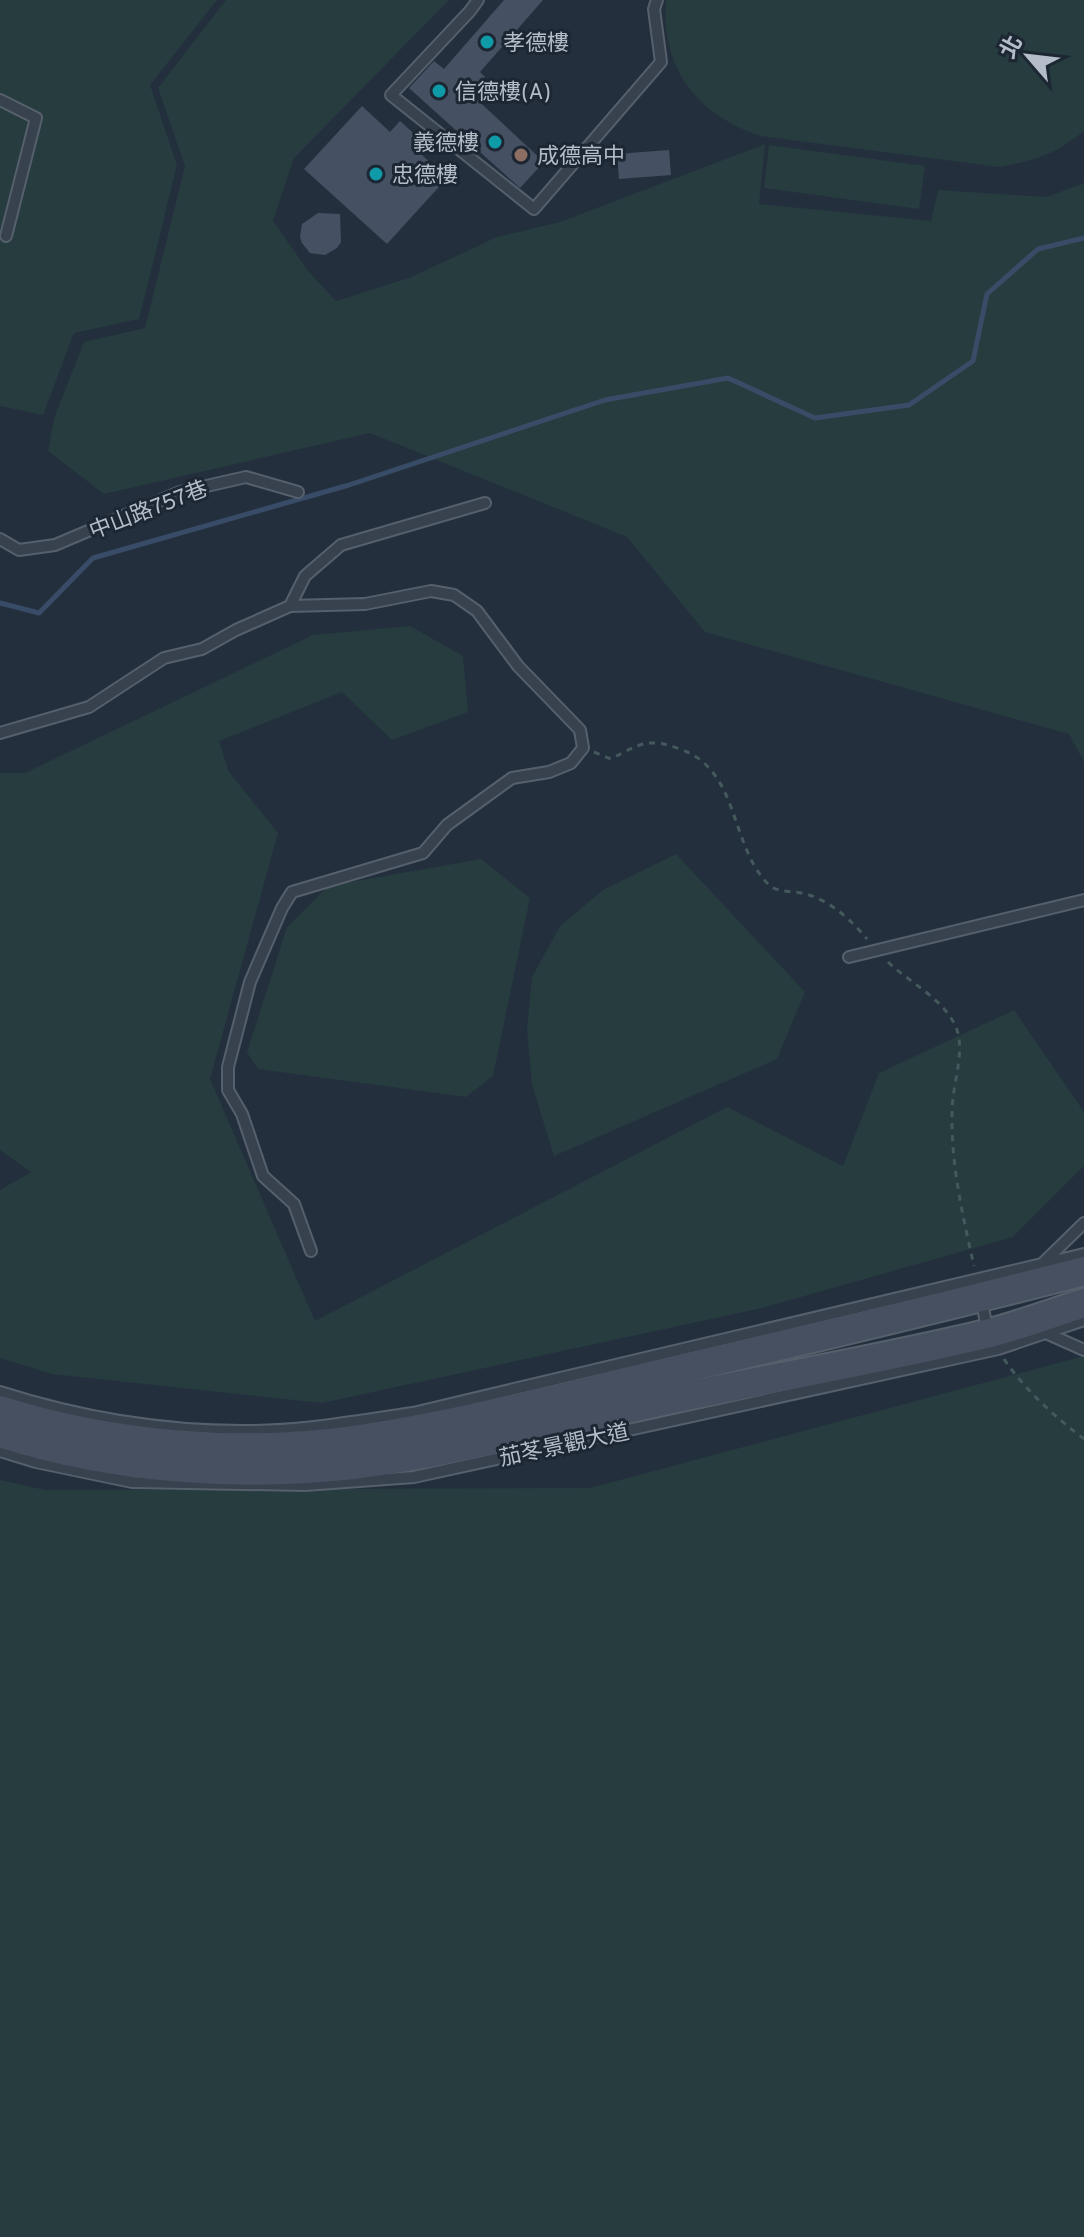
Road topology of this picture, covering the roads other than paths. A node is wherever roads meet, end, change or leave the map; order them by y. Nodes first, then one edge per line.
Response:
1 (478, 0) edge
2 (657, 0) edge
3 (0, 100) edge
4 (6, 236) dead end
5 (298, 492) dead end
6 (485, 503) dead end
7 (0, 539) edge
8 (290, 606) junction
9 (0, 733) edge
10 (1084, 900) edge
11 (849, 957) dead end
12 (1084, 1223) edge
13 (311, 1251) dead end
14 (1084, 1254) edge
15 (1042, 1264) junction
16 (1084, 1271) edge
17 (979, 1289) junction
18 (1084, 1303) edge
19 (1084, 1320) edge
20 (1046, 1333) junction
21 (993, 1341) junction
22 (1084, 1350) edge
23 (0, 1392) edge
24 (0, 1410) edge
25 (0, 1433) edge
26 (43, 1435) junction
27 (0, 1451) edge

1 - 2 lane
3 - 4 lane
5 - 7 lane, 中山路757巷
6 - 8 lane
8 - 9 lane
8 - 13 lane
10 - 11 lane
12 - 15 lane
14 - 15 lane, 茄苳景觀大道
15 - 17 lane, 茄苳景觀大道
16 - 17 street, 茄苳景觀大道
17 - 21 lane
17 - 26 street, 茄苳景觀大道
18 - 21 street, 茄苳景觀大道
19 - 20 lane, 茄苳景觀大道
20 - 21 lane, 茄苳景觀大道
20 - 22 lane
21 - 26 street, 茄苳景觀大道
23 - 26 lane
24 - 26 street
25 - 26 street
26 - 27 lane

